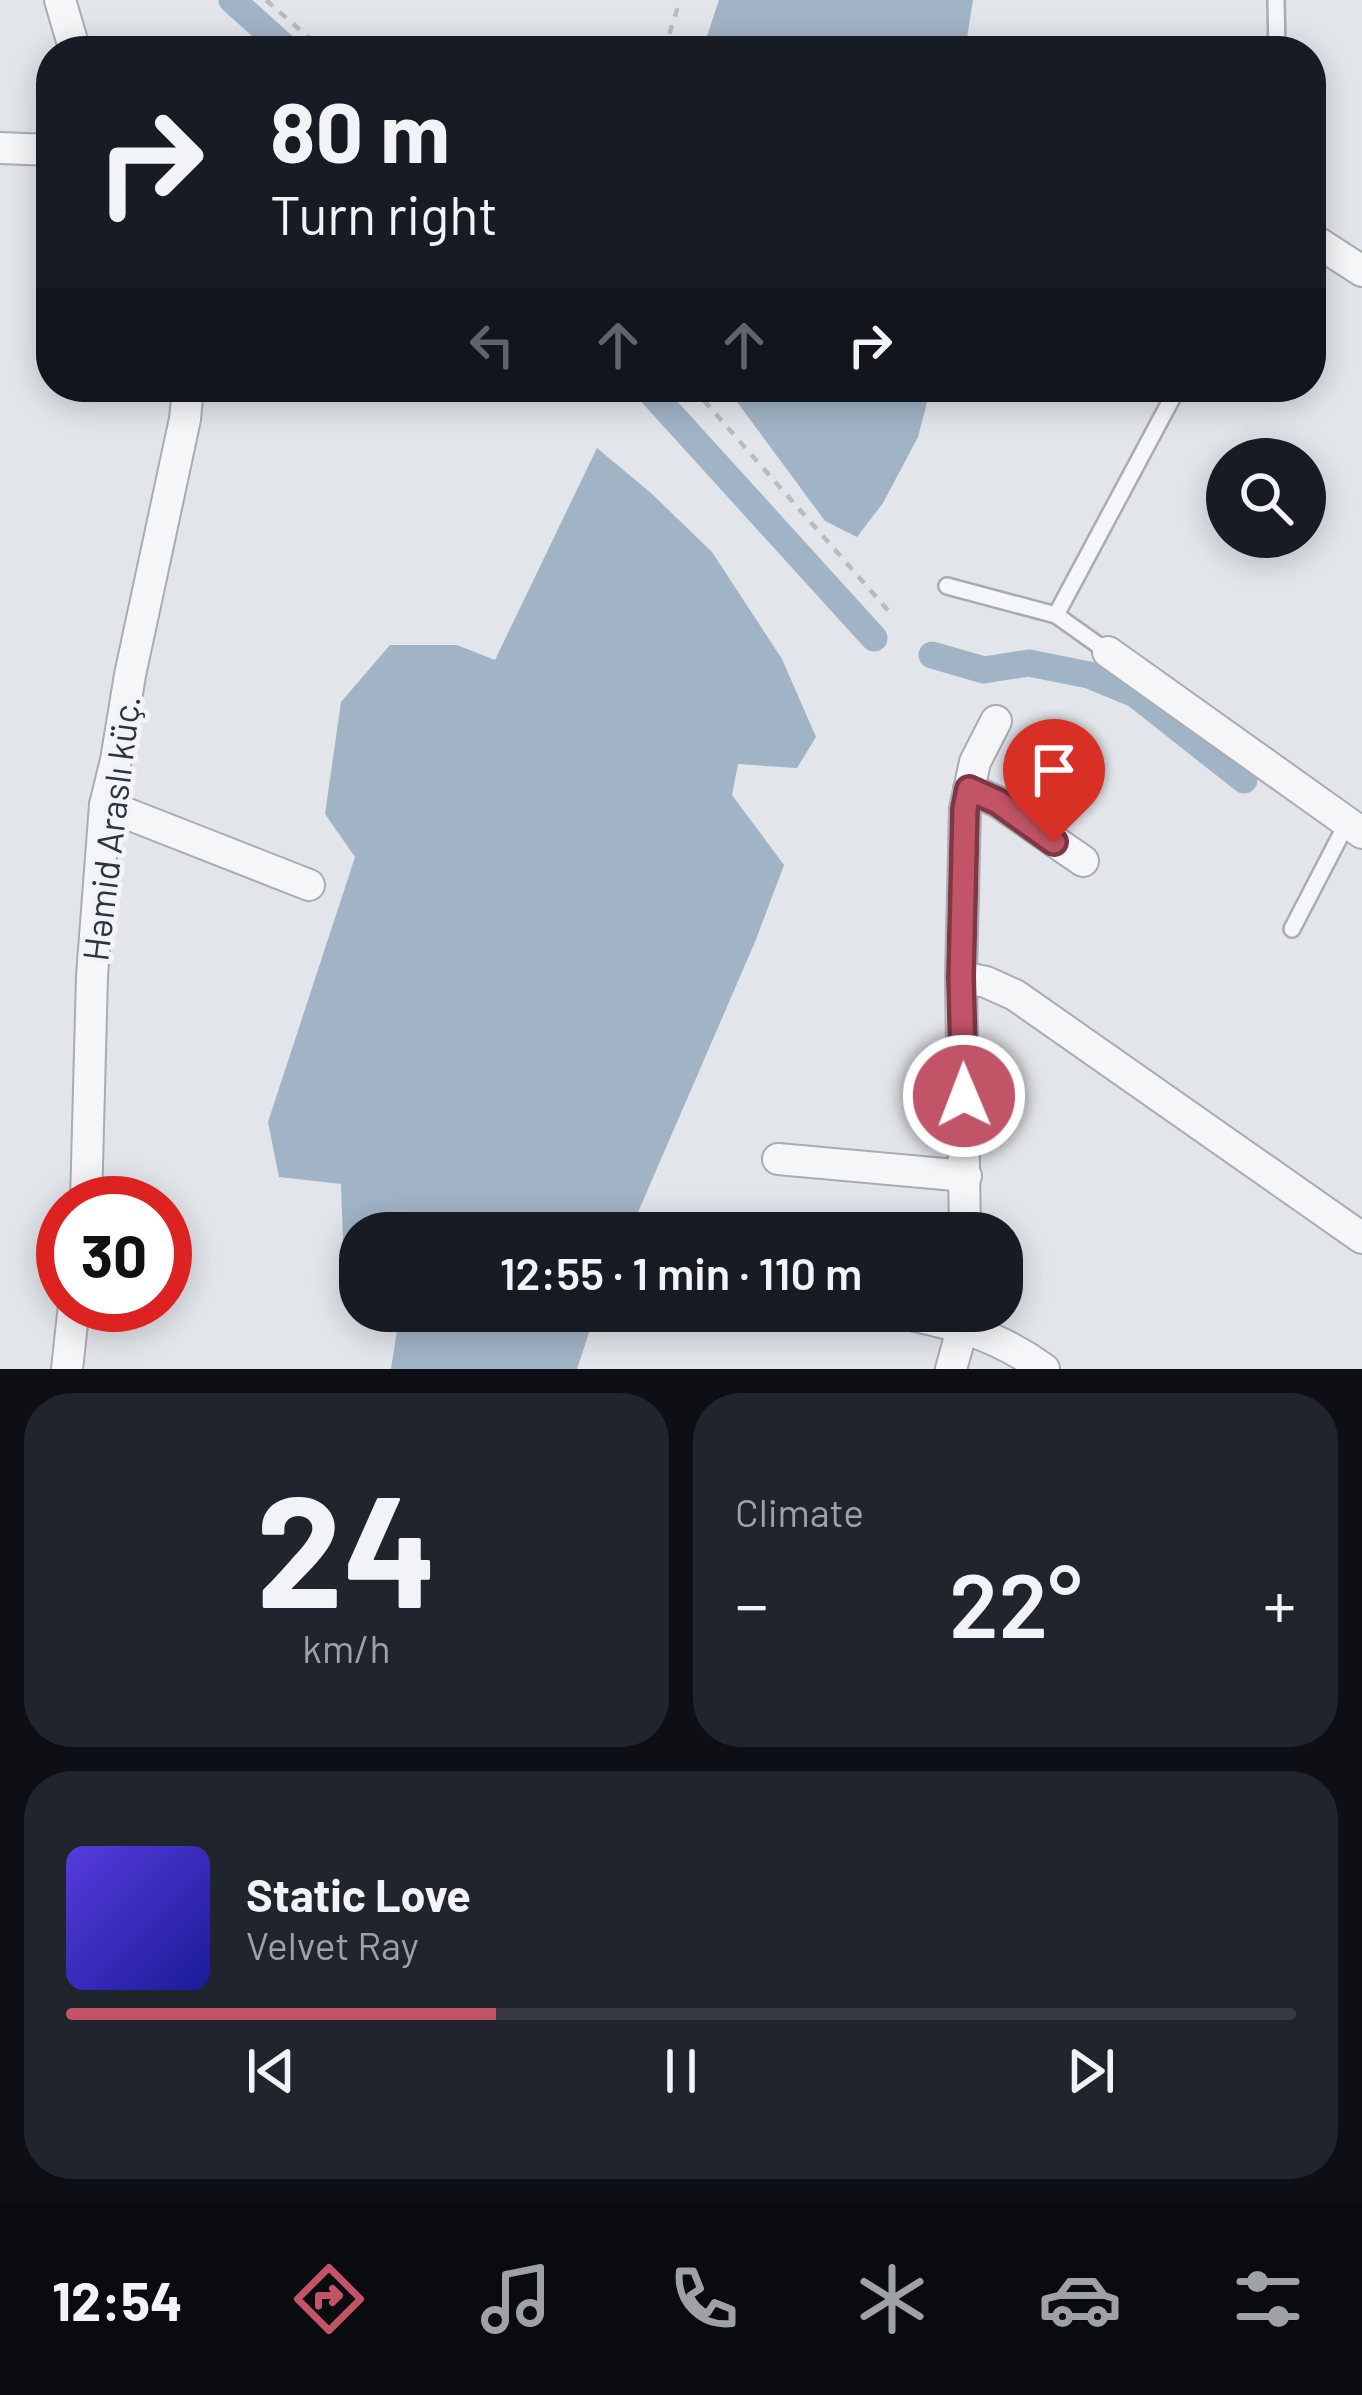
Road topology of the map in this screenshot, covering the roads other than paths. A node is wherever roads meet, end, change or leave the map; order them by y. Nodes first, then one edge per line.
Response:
1 (60, 0) edge
2 (1276, 0) edge
3 (71, 36) edge
4 (1277, 36) edge
5 (0, 148) edge
6 (36, 149) edge
7 (1326, 248) edge
8 (1362, 271) edge
9 (187, 402) edge
10 (1170, 402) edge
11 (947, 586) dead end
12 (1056, 615) junction
13 (1108, 652) joint
14 (995, 721) dead end
15 (969, 789) junction
16 (105, 805) junction
17 (1354, 828) edge
18 (1083, 861) dead end
19 (310, 885) dead end
20 (1292, 929) dead end
21 (961, 977) junction
22 (778, 1160) dead end
23 (87, 1176) edge
24 (966, 1176) junction
25 (965, 1212) edge
26 (1362, 1238) edge
27 (71, 1332) edge
28 (960, 1332) edge
29 (986, 1332) edge
30 (67, 1369) edge
31 (951, 1369) edge
32 (1043, 1369) edge

1 - 3 street
2 - 4 lane
5 - 6 street
7 - 8 street
9 - 16 street, Həmid Araslı küç.
10 - 12 lane
11 - 12 lane
12 - 13 lane
13 - 17 street
14 - 15 street
15 - 18 street
15 - 21 street
16 - 19 street
16 - 23 street, Həmid Araslı küç.
17 - 20 lane
21 - 24 street
21 - 26 street
22 - 24 street
24 - 25 street
27 - 30 street
28 - 31 street
29 - 32 street

